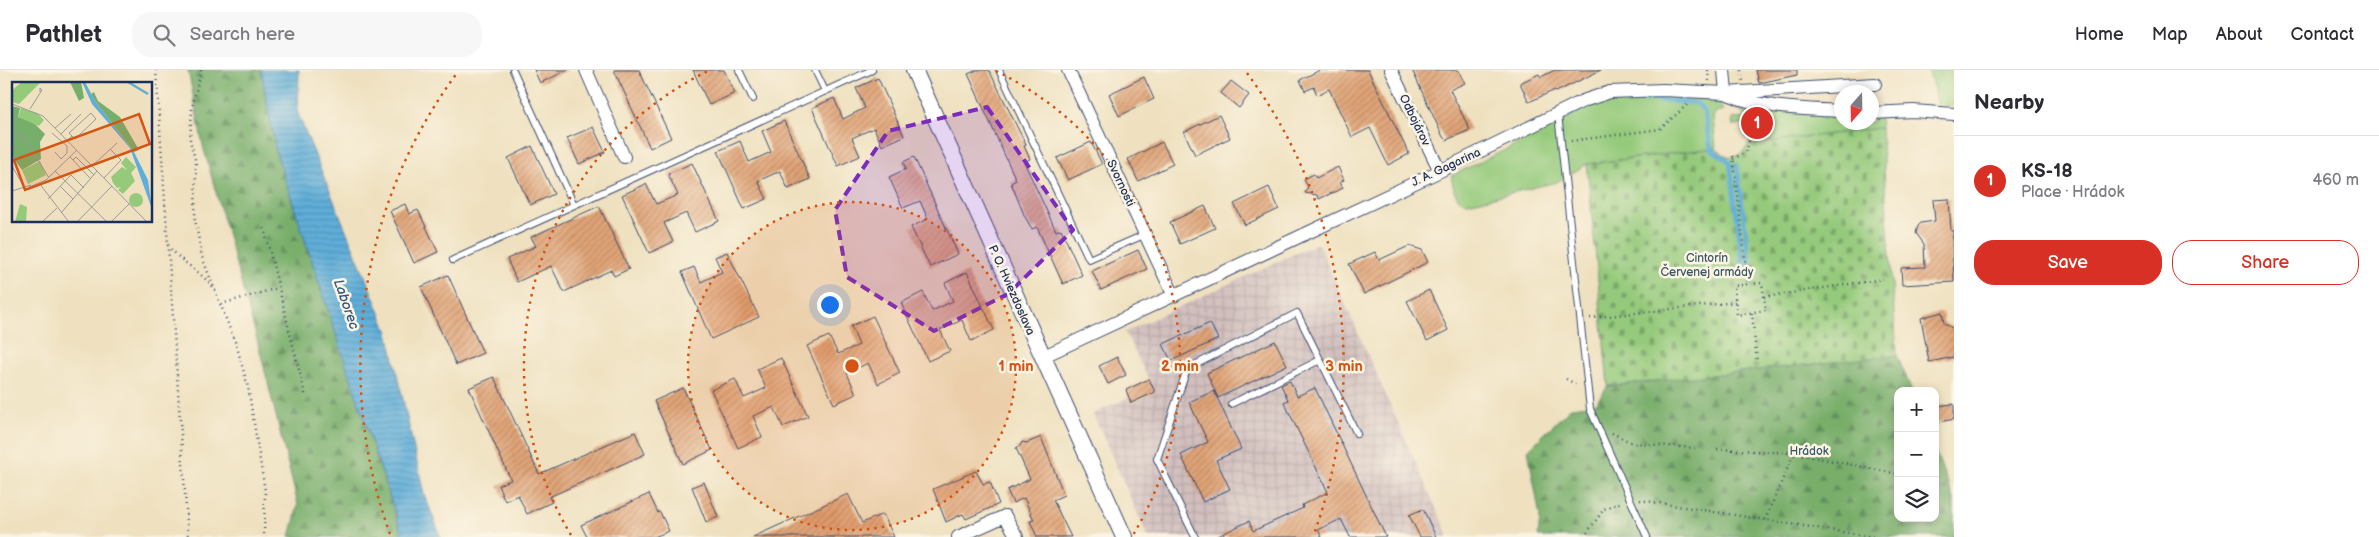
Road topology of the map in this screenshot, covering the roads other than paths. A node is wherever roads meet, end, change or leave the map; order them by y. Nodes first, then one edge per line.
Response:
1 (513, 70) edge
2 (586, 70) edge
3 (740, 70) edge
4 (815, 70) edge
5 (872, 70) edge
6 (914, 70) edge
7 (1000, 70) edge
8 (1068, 70) edge
9 (1391, 70) edge
10 (1724, 70) edge
11 (1875, 84) dead end
12 (825, 91) junction
13 (1726, 93) junction
14 (753, 99) dead end
15 (1834, 111) edge
16 (1879, 113) edge
17 (1558, 114) junction
18 (1954, 114) edge
19 (624, 157) dead end
20 (1440, 171) junction
21 (574, 205) junction
22 (1146, 234) junction
23 (453, 260) dead end
24 (1174, 296) junction
25 (1042, 357) junction
26 (1320, 360) junction
27 (1231, 404) dead end
28 (1358, 434) dead end
29 (1121, 536) edge
30 (958, 537) edge
31 (1017, 537) edge
32 (1195, 537) edge
33 (1648, 537) edge

1 - 21 lane
2 - 19 street
3 - 14 lane
4 - 12 lane
5 - 12 lane
6 - 25 street, P. O. Hviezdoslava
7 - 22 lane
8 - 22 street, Svornosti
9 - 20 street, Odbojárov
10 - 13 street
11 - 13 street, J. A. Gagarina
12 - 21 lane
13 - 15 street
13 - 17 street, J. A. Gagarina
16 - 18 street
17 - 20 street, J. A. Gagarina
17 - 33 lane
20 - 24 street, J. A. Gagarina
21 - 23 lane
22 - 24 street, Svornosti
24 - 25 street, J. A. Gagarina
25 - 29 street, P. O. Hviezdoslava
26 - 27 lane
26 - 28 lane
26 - 32 lane
30 - 31 street

